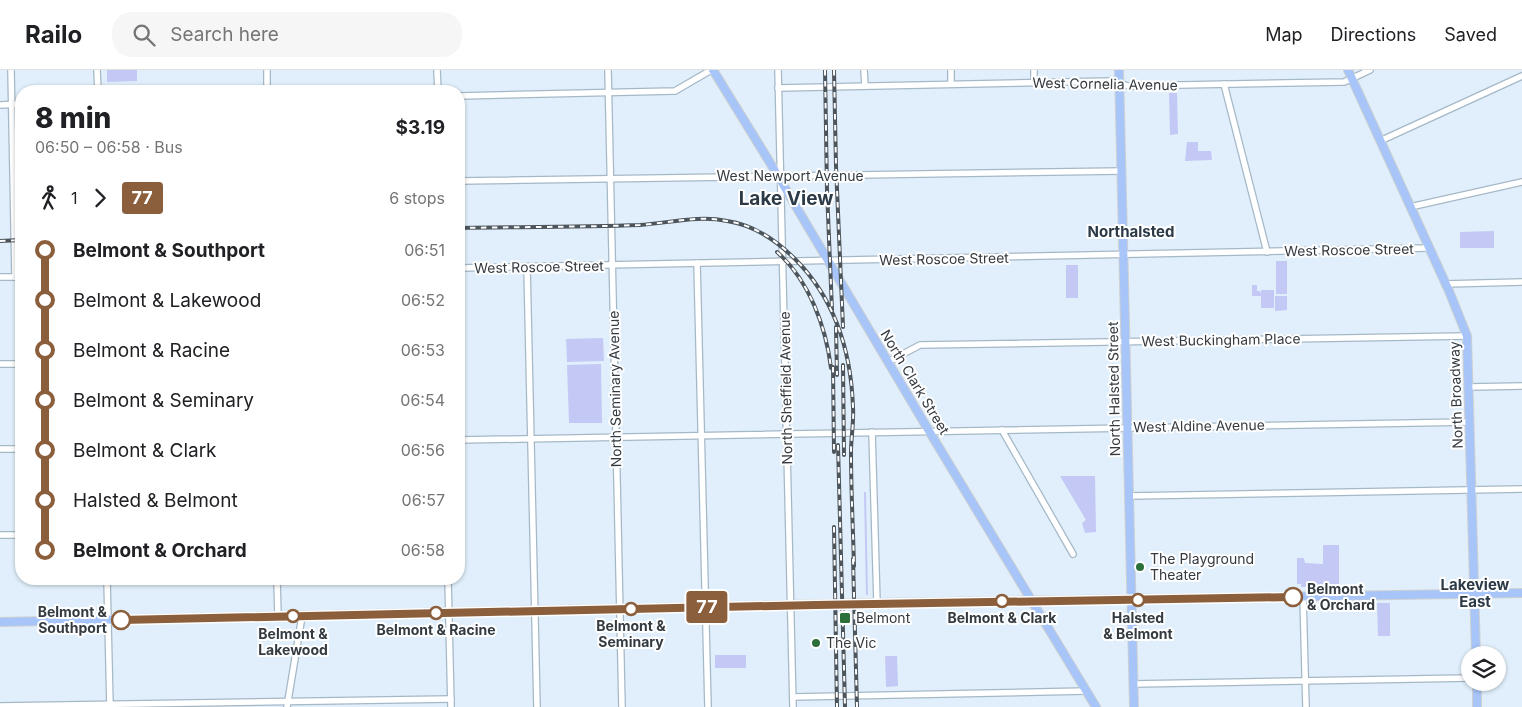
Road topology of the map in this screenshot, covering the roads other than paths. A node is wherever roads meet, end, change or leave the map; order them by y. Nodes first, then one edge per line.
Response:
1 (11, 70) edge
2 (97, 70) edge
3 (267, 70) edge
4 (437, 70) edge
5 (608, 70) edge
6 (712, 70) edge
7 (778, 70) edge
8 (864, 70) edge
9 (951, 70) edge
10 (1034, 70) edge
11 (1119, 70) edge
12 (1348, 70) edge
13 (1370, 70) edge
14 (1522, 76) edge
15 (1352, 79) junction
16 (1034, 83) junction
17 (951, 84) junction
18 (1120, 84) junction
19 (1224, 84) junction
20 (98, 85) edge
21 (267, 85) edge
22 (438, 85) edge
23 (865, 86) junction
24 (778, 88) junction
25 (608, 93) junction
26 (465, 96) edge
27 (12, 104) junction
28 (0, 105) edge
29 (1380, 141) junction
30 (1122, 171) junction
31 (779, 177) junction
32 (610, 178) junction
33 (465, 182) edge
34 (1522, 182) edge
35 (15, 190) edge
36 (1410, 207) junction
37 (1429, 248) junction
38 (1266, 252) junction
39 (1123, 255) junction
40 (827, 261) junction
41 (783, 262) junction
42 (697, 264) junction
43 (612, 265) junction
44 (527, 267) junction
45 (465, 268) edge
46 (0, 277) edge
47 (15, 277) edge
48 (1522, 282) edge
49 (1445, 284) junction
50 (1467, 336) junction
51 (1125, 342) junction
52 (888, 362) junction
53 (0, 364) edge
54 (15, 364) edge
55 (1522, 386) edge
56 (1469, 387) junction
57 (1470, 422) junction
58 (1127, 428) junction
59 (1002, 430) junction
60 (929, 431) junction
61 (872, 432) junction
62 (787, 434) junction
63 (701, 436) junction
64 (616, 437) junction
65 (531, 439) junction
66 (465, 440) edge
67 (0, 449) edge
68 (15, 449) edge
69 (1522, 489) edge
70 (1472, 490) junction
71 (1128, 496) junction
72 (0, 535) edge
73 (15, 535) edge
74 (1073, 554) dead end
75 (107, 585) edge
76 (277, 585) edge
77 (448, 585) edge
78 (1522, 593) edge
79 (1475, 594) junction
80 (1303, 597) junction
81 (1131, 600) junction
82 (1032, 601) junction
83 (877, 604) junction
84 (791, 605) junction
85 (706, 607) junction
86 (620, 609) junction
87 (535, 611) junction
88 (448, 613) junction
89 (302, 616) junction
90 (278, 617) junction
91 (108, 620) junction
92 (0, 622) edge
93 (1476, 646) edge
94 (1461, 678) edge
95 (1305, 681) junction
96 (1133, 684) junction
97 (1086, 691) junction
98 (1477, 691) edge
99 (793, 697) junction
100 (450, 698) junction
101 (288, 704) edge
102 (0, 706) edge
103 (110, 706) edge
104 (451, 707) edge
105 (537, 707) edge
106 (622, 707) edge
107 (708, 707) edge
108 (793, 707) edge
109 (1096, 707) edge
110 (1134, 707) edge
111 (1306, 707) edge
112 (1478, 707) edge

1 - 27 street
2 - 20 street
3 - 21 street
4 - 22 street
5 - 25 street, North Seminary Avenue
6 - 25 street
6 - 31 main road, North Clark Street
7 - 24 street, North Sheffield Avenue
8 - 23 street
9 - 17 street
10 - 16 street
11 - 18 main road, North Halsted Street
12 - 15 main road, North Broadway
13 - 15 street, West Cornelia Avenue
14 - 29 street
15 - 19 street, West Cornelia Avenue
15 - 29 main road, North Broadway
16 - 17 street, West Cornelia Avenue
16 - 18 street, West Cornelia Avenue
17 - 23 street, West Cornelia Avenue
18 - 19 street, West Cornelia Avenue
18 - 30 main road, North Halsted Street
19 - 38 street
23 - 24 street, West Cornelia Avenue
24 - 31 street, North Sheffield Avenue
25 - 26 street
25 - 32 street, North Seminary Avenue
27 - 28 street
27 - 35 street
29 - 36 main road, North Broadway
30 - 31 street, West Newport Avenue
30 - 39 main road, North Halsted Street
31 - 32 street, West Newport Avenue
31 - 40 main road, North Clark Street
31 - 41 street, North Sheffield Avenue
32 - 33 street, West Newport Avenue
32 - 43 street, North Seminary Avenue
34 - 36 street
36 - 37 main road, North Broadway
37 - 38 street, West Roscoe Street
37 - 49 main road, North Broadway
38 - 39 street, West Roscoe Street
39 - 40 street, West Roscoe Street
39 - 51 main road, North Halsted Street
40 - 41 street, West Roscoe Street
40 - 52 main road, North Clark Street
41 - 42 street, West Roscoe Street
41 - 62 street, North Sheffield Avenue
42 - 43 street, West Roscoe Street
42 - 63 street
43 - 44 street, West Roscoe Street
43 - 64 street, North Seminary Avenue
44 - 45 street, West Roscoe Street
44 - 65 street
46 - 47 street
48 - 49 street
49 - 50 main road, North Broadway
50 - 51 street, West Buckingham Place
50 - 56 main road, North Broadway
51 - 52 street, West Buckingham Place
51 - 58 main road, North Halsted Street
52 - 60 main road, North Clark Street
53 - 54 street
55 - 56 street
56 - 57 main road, North Broadway
57 - 58 street, West Aldine Avenue
57 - 70 main road, North Broadway
58 - 59 street, West Aldine Avenue
58 - 71 main road, North Halsted Street
59 - 60 street, West Aldine Avenue
59 - 74 street
60 - 61 street, West Aldine Avenue
60 - 82 main road, North Clark Street
61 - 62 street, West Aldine Avenue
61 - 83 street
62 - 63 street, West Aldine Avenue
62 - 84 street, North Sheffield Avenue
63 - 64 street, West Aldine Avenue
63 - 85 street
64 - 65 street, West Aldine Avenue
64 - 86 street, North Seminary Avenue
65 - 66 street, West Aldine Avenue
65 - 87 street
67 - 68 street
69 - 70 street
70 - 71 street
70 - 79 main road, North Broadway
71 - 81 main road, North Halsted Street
72 - 73 street
75 - 91 street
76 - 90 street
77 - 88 street
78 - 79 main road
79 - 80 main road
79 - 93 main road, North Broadway
80 - 81 main road
80 - 95 street
81 - 82 main road
81 - 96 main road, North Halsted Street
82 - 83 main road
82 - 97 main road, North Clark Street
83 - 84 main road
84 - 85 main road
84 - 99 street, North Sheffield Avenue
85 - 86 main road
85 - 107 street
86 - 87 main road
86 - 106 street, North Seminary Avenue
87 - 88 main road
87 - 105 street
88 - 89 main road
88 - 100 street
89 - 90 main road
89 - 101 street
90 - 91 main road
91 - 92 main road
91 - 103 street
94 - 95 street
95 - 96 street
95 - 111 street
96 - 110 main road, North Halsted Street
97 - 99 street
97 - 109 main road, North Clark Street
98 - 112 main road
99 - 108 street, North Sheffield Avenue
100 - 101 street
100 - 104 street
101 - 103 street
102 - 103 street

